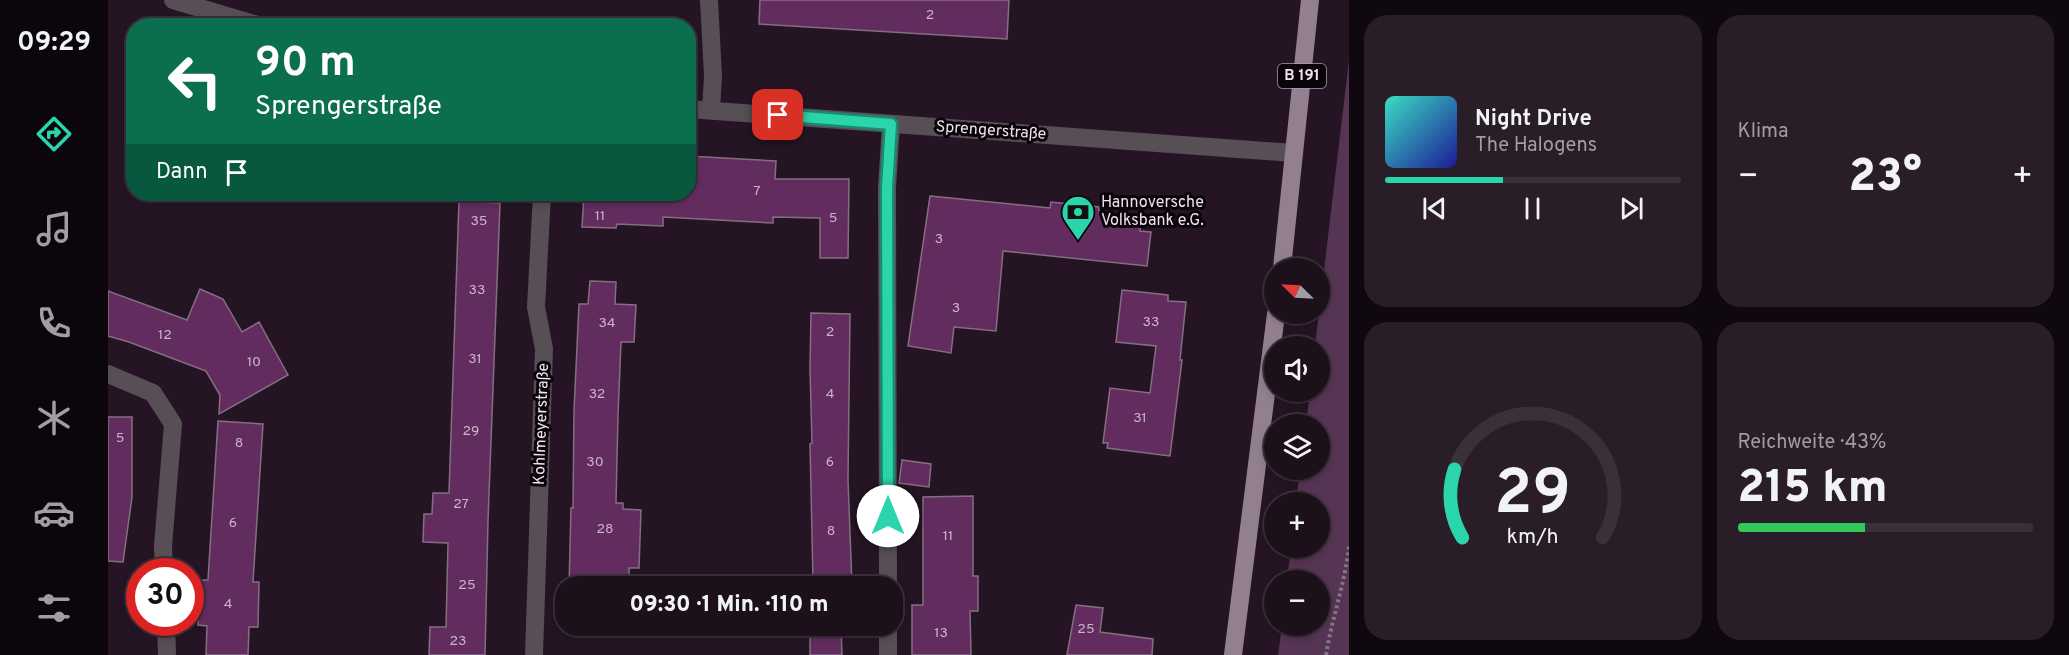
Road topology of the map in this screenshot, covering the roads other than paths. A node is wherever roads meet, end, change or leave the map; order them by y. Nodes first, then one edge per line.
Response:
1 (173, 0) edge
2 (709, 0) edge
3 (1310, 0) edge
4 (234, 18) edge
5 (696, 109) edge
6 (711, 110) junction
7 (891, 124) junction
8 (1294, 153) junction
9 (542, 201) edge
10 (1283, 258) edge
11 (1275, 324) edge
12 (108, 374) edge
13 (163, 558) edge
14 (888, 576) edge
15 (166, 636) edge
16 (888, 636) edge
17 (167, 655) edge
18 (534, 655) edge
19 (888, 655) edge
20 (1233, 655) edge

1 - 4 street
2 - 6 street
3 - 8 main road, B 191
5 - 6 street, Sprengerstraße
6 - 7 street, Sprengerstraße
7 - 8 street, Sprengerstraße
7 - 14 street
8 - 10 main road, B 191
9 - 18 street, Kohlmeyerstraße
11 - 20 main road
12 - 13 street
15 - 17 street
16 - 19 street

